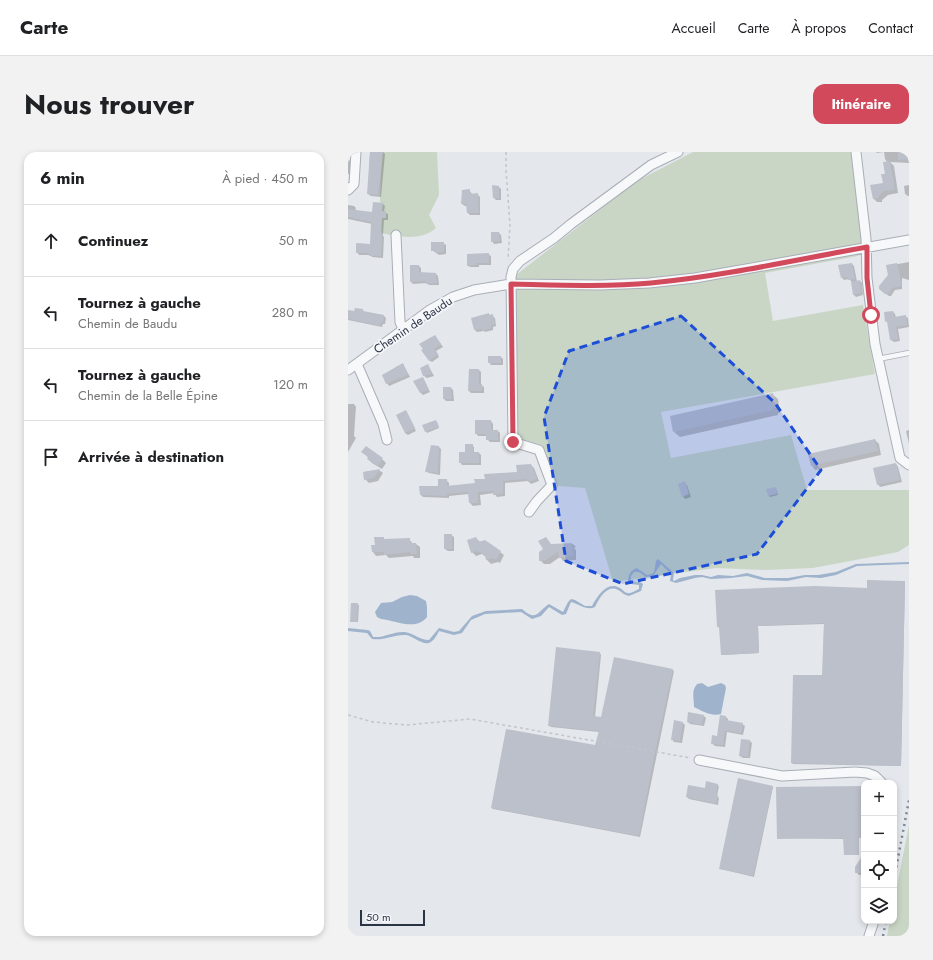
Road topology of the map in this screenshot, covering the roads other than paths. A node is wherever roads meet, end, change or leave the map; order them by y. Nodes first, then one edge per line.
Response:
1 (356, 152) edge
2 (678, 152) edge
3 (856, 152) edge
4 (348, 190) edge
5 (396, 235) dead end
6 (909, 240) edge
7 (867, 247) junction
8 (511, 284) junction
9 (403, 329) junction
10 (909, 353) edge
11 (878, 359) junction
12 (357, 364) junction
13 (348, 370) edge
14 (387, 440) dead end
15 (909, 465) edge
16 (529, 512) dead end
17 (699, 760) road end
18 (879, 780) edge
19 (873, 924) edge
20 (869, 936) edge

1 - 4 street
2 - 8 street
3 - 7 street
5 - 9 street
6 - 7 street, Chemin de Baudu
7 - 8 street, Chemin de Baudu
7 - 11 street
8 - 9 street, Chemin de Baudu
8 - 16 street
9 - 12 street, Chemin de Baudu
10 - 11 lane
11 - 15 street
12 - 13 street, Chemin de Baudu
12 - 14 street
17 - 18 street
19 - 20 street

